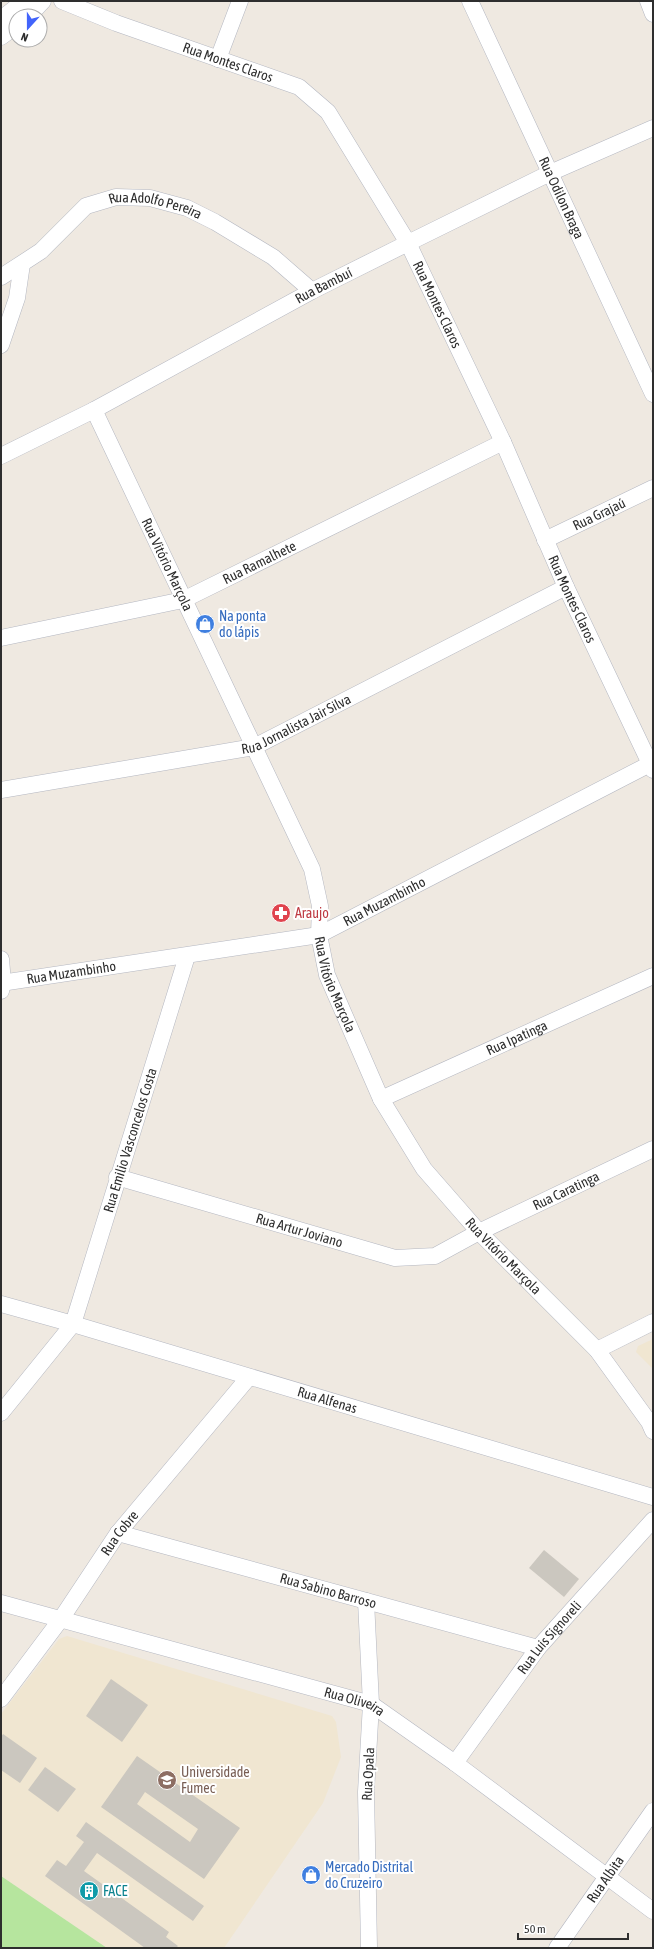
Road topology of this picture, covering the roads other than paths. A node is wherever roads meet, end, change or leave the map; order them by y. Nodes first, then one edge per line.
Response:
1 (24, 1) edge
2 (62, 1) edge
3 (240, 1) edge
4 (470, 1) edge
5 (648, 1) edge
6 (653, 14) edge
7 (1, 19) edge
8 (218, 59) junction
9 (653, 128) edge
10 (550, 173) junction
11 (408, 243) junction
12 (22, 264) junction
13 (1, 277) edge
14 (312, 291) junction
15 (1, 345) edge
16 (653, 394) edge
17 (94, 410) junction
18 (503, 442) junction
19 (1, 456) edge
20 (653, 488) edge
21 (545, 540) junction
22 (566, 587) junction
23 (184, 600) junction
24 (1, 638) edge
25 (254, 747) junction
26 (652, 767) edge
27 (1, 790) edge
28 (319, 935) junction
29 (187, 956) junction
30 (1, 959) edge
31 (653, 976) edge
32 (2, 985) edge
33 (381, 1099) junction
34 (653, 1149) edge
35 (117, 1177) junction
36 (479, 1232) junction
37 (1, 1304) edge
38 (653, 1322) edge
39 (73, 1324) junction
40 (597, 1350) junction
41 (249, 1377) junction
42 (1, 1413) edge
43 (653, 1431) edge
44 (653, 1497) edge
45 (653, 1520) edge
46 (118, 1533) junction
47 (366, 1600) junction
48 (1, 1603) edge
49 (61, 1619) junction
50 (538, 1648) junction
51 (1, 1699) edge
52 (371, 1704) junction
53 (454, 1763) junction
54 (653, 1811) edge
55 (607, 1878) junction
56 (653, 1911) edge
57 (369, 1948) edge
58 (557, 1948) edge

1 - 7 street
2 - 8 street, Rua Montes Claros
3 - 8 street
4 - 10 street, Rua Odilon Braga
5 - 6 street
8 - 11 street, Rua Montes Claros
9 - 10 street, Rua Bambuí
10 - 11 street, Rua Bambuí
10 - 16 street, Rua Odilon Braga
11 - 14 street, Rua Bambuí
11 - 18 street, Rua Montes Claros
12 - 13 street, Rua Adolfo Pereira
12 - 14 street, Rua Adolfo Pereira
12 - 15 street
14 - 17 street, Rua Bambuí
17 - 19 street, Rua Bambuí
17 - 23 street, Rua Vitório Marçola
18 - 21 street, Rua Montes Claros
18 - 23 street, Rua Ramalhete
20 - 21 street, Rua Grajaú
21 - 22 street, Rua Montes Claros
22 - 25 street, Rua Jornalista Jair Silva
22 - 26 street, Rua Montes Claros
23 - 24 street, Rua Ramalhete
23 - 25 street, Rua Vitório Marçola
25 - 27 street, Rua Jornalista Jair Silva
25 - 28 street, Rua Vitório Marçola
26 - 28 street, Rua Muzambinho
28 - 29 street, Rua Muzambinho
28 - 33 street, Rua Vitório Marçola
29 - 32 street, Rua Muzambinho
29 - 35 street, Rua Emilio Vasconcelos Costa
30 - 32 street
31 - 33 street, Rua Ipatinga
33 - 36 street, Rua Vitório Marçola
34 - 36 street, Rua Caratinga
35 - 36 street, Rua Artur Joviano
35 - 39 street, Rua Emilio Vasconcelos Costa
36 - 40 street, Rua Vitório Marçola
37 - 39 street, Rua Alfenas
38 - 40 street
39 - 41 street, Rua Alfenas
39 - 42 street
40 - 43 street, Rua Vitório Marçola
41 - 44 street, Rua Alfenas
41 - 46 street, Rua Cobre
45 - 50 street, Rua Luis Signoreli
46 - 47 street, Rua Sabino Barroso
46 - 49 street, Rua Cobre
47 - 50 street, Rua Sabino Barroso
47 - 52 street, Rua Opala
48 - 49 street, Rua Oliveira
49 - 51 street, Rua Cobre
49 - 52 street, Rua Oliveira
50 - 53 street, Rua Luis Signoreli
52 - 53 street, Rua Oliveira
52 - 57 street, Rua Opala
53 - 55 street, Rua Oliveira
54 - 55 street, Rua Albita
55 - 56 street, Rua Oliveira
55 - 58 street, Rua Albita

